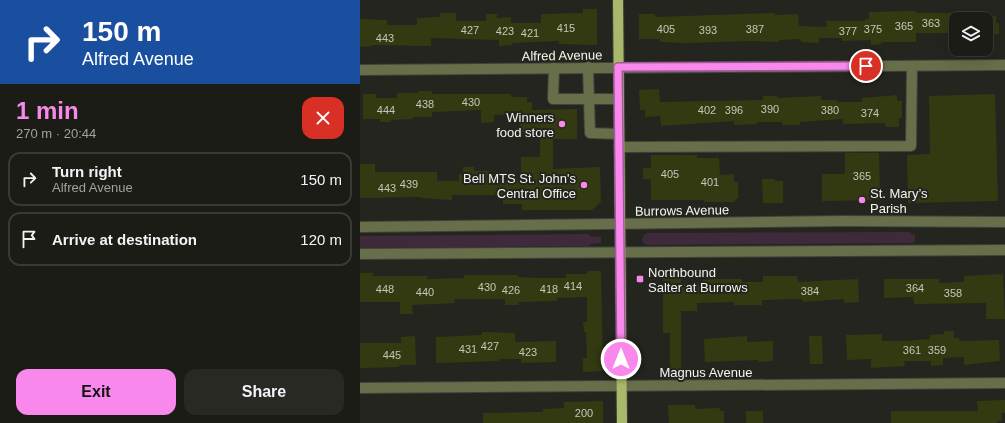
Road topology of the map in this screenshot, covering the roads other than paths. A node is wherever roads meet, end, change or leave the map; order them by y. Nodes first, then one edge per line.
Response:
1 (618, 0) edge
2 (912, 66) junction
3 (1005, 66) edge
4 (618, 67) junction
5 (554, 68) junction
6 (588, 68) junction
7 (360, 70) edge
8 (588, 99) junction
9 (619, 99) junction
10 (619, 134) junction
11 (619, 147) junction
12 (1005, 222) edge
13 (620, 223) junction
14 (360, 227) edge
15 (1005, 250) edge
16 (620, 253) junction
17 (360, 254) edge
18 (1005, 383) edge
19 (622, 385) junction
20 (360, 388) edge
21 (622, 423) edge

1 - 4 main road
2 - 3 street, Alfred Avenue
2 - 4 street, Alfred Avenue
2 - 11 street
4 - 6 street, Alfred Avenue
4 - 9 main road
5 - 6 street, Alfred Avenue
5 - 7 street, Alfred Avenue
5 - 8 street
6 - 8 street
8 - 9 street
8 - 10 street
9 - 10 main road
10 - 11 main road
11 - 13 main road
12 - 13 street, Burrows Avenue
13 - 14 street, Burrows Avenue
13 - 16 main road
15 - 16 street
16 - 17 street
16 - 19 main road
18 - 19 street, Magnus Avenue
19 - 20 street, Magnus Avenue
19 - 21 main road

